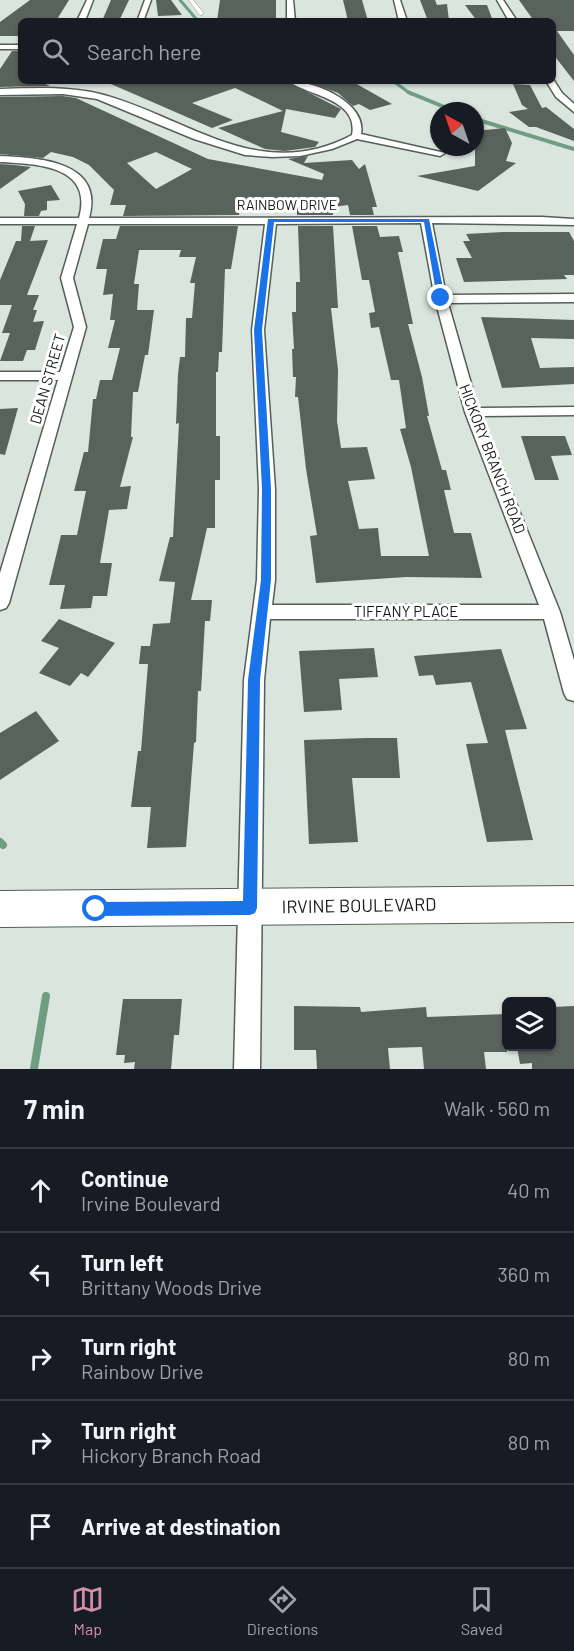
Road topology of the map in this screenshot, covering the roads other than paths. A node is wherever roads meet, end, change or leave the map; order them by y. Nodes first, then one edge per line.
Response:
1 (90, 0) edge
2 (148, 0) edge
3 (191, 0) edge
4 (290, 0) edge
5 (397, 0) edge
6 (500, 0) edge
7 (201, 13) dead end
8 (82, 18) edge
9 (141, 18) edge
10 (291, 18) edge
11 (402, 18) edge
12 (511, 18) edge
13 (0, 47) edge
14 (18, 47) edge
15 (299, 84) edge
16 (552, 84) edge
17 (0, 92) edge
18 (574, 109) edge
19 (356, 136) junction
20 (430, 151) edge
21 (0, 159) edge
22 (271, 220) junction
23 (426, 220) junction
24 (0, 221) edge
25 (83, 221) junction
26 (574, 222) edge
27 (441, 298) junction
28 (574, 298) edge
29 (0, 376) edge
30 (65, 376) junction
31 (574, 411) edge
32 (472, 412) junction
33 (0, 603) edge
34 (261, 612) junction
35 (551, 612) junction
36 (574, 693) edge
37 (574, 904) edge
38 (250, 908) junction
39 (0, 909) edge
40 (247, 1069) edge

1 - 8 street
2 - 9 street
3 - 7 lane
4 - 10 street
5 - 11 street
6 - 12 street
13 - 14 street
15 - 19 street
16 - 18 street
17 - 19 street
19 - 20 street
21 - 25 street, DEAN STREET
22 - 23 street, RAINBOW DRIVE
22 - 25 street, RAINBOW DRIVE
22 - 34 street
23 - 26 street, RAINBOW DRIVE
23 - 27 street, HICKORY BRANCH ROAD
24 - 25 street, RAINBOW DRIVE
25 - 30 street, DEAN STREET
27 - 28 street
27 - 32 street, HICKORY BRANCH ROAD
29 - 30 street
30 - 33 street, DEAN STREET
31 - 32 street
32 - 35 street, HICKORY BRANCH ROAD
34 - 35 street, TIFFANY PLACE
34 - 38 street
35 - 36 street, HICKORY BRANCH ROAD
37 - 38 main road, IRVINE BOULEVARD
38 - 39 main road, IRVINE BOULEVARD
38 - 40 street

